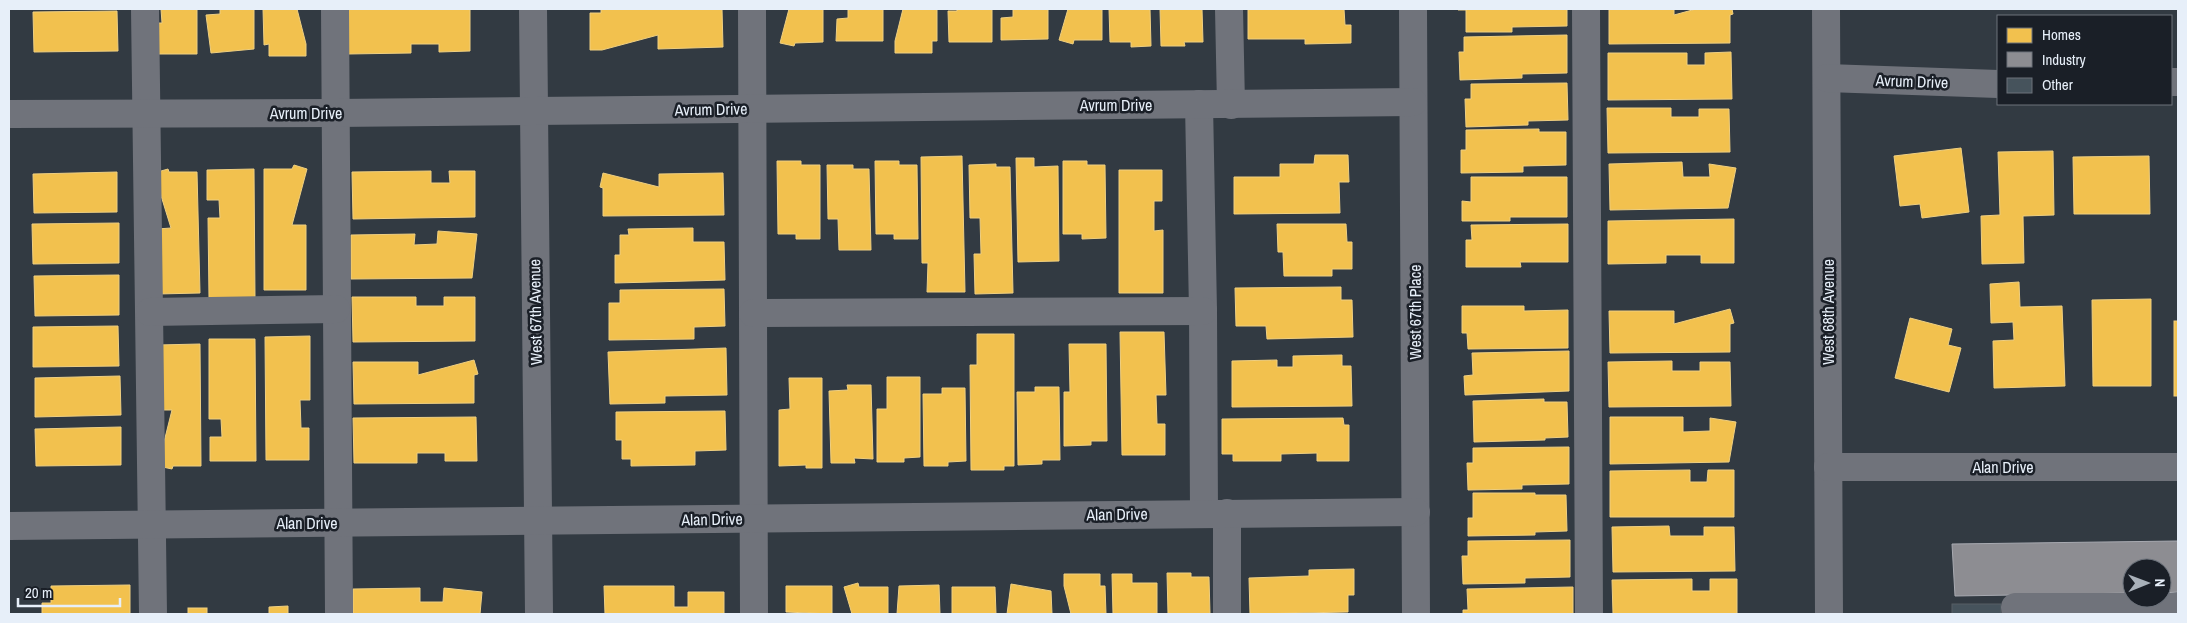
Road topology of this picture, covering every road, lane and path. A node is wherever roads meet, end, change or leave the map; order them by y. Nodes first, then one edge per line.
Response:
1 (146, 9) edge
2 (335, 9) edge
3 (533, 9) edge
4 (752, 9) edge
5 (1229, 9) edge
6 (1413, 9) edge
7 (1586, 9) edge
8 (1826, 9) edge
9 (1826, 78) junction
10 (1997, 84) edge
11 (1413, 102) junction
12 (1199, 104) junction
13 (1231, 105) junction
14 (752, 108) junction
15 (532, 110) junction
16 (336, 113) junction
17 (9, 114) edge
18 (146, 114) junction
19 (336, 310) junction
20 (1203, 311) junction
21 (150, 312) junction
22 (753, 313) junction
23 (1828, 467) junction
24 (2178, 467) edge
25 (1416, 512) junction
26 (1215, 513) junction
27 (753, 519) junction
28 (539, 521) junction
29 (338, 523) junction
30 (153, 524) junction
31 (9, 526) edge
32 (2178, 607) edge
33 (154, 614) edge
34 (339, 614) edge
35 (539, 614) edge
36 (754, 614) edge
37 (1227, 614) edge
38 (1416, 614) edge
39 (1589, 614) edge
40 (1829, 614) edge
41 (2016, 614) edge

1 - 18 street
2 - 16 street
3 - 15 street, West 67th Avenue
4 - 14 street
5 - 13 street
6 - 11 street, West 67th Place
7 - 39 street
8 - 9 street, West 68th Avenue
9 - 10 street, Avrum Drive
9 - 23 street, West 68th Avenue
11 - 13 street, Avrum Drive
11 - 25 street, West 67th Place
12 - 13 street, Avrum Drive
12 - 14 street, Avrum Drive
12 - 20 street
14 - 15 street, Avrum Drive
14 - 22 street
15 - 16 street, Avrum Drive
15 - 28 street, West 67th Avenue
16 - 18 street, Avrum Drive
16 - 19 street
17 - 18 street, Avrum Drive
18 - 21 street
19 - 21 street
19 - 29 street
20 - 22 street
20 - 26 street
21 - 30 street
22 - 27 street
23 - 24 street, Alan Drive
23 - 40 street, West 68th Avenue
25 - 26 street, Alan Drive
25 - 38 street, West 67th Place
26 - 27 street, Alan Drive
26 - 37 street
27 - 28 street, Alan Drive
27 - 36 street
28 - 29 street, Alan Drive
28 - 35 street, West 67th Avenue
29 - 30 street, Alan Drive
29 - 34 street
30 - 31 street, Alan Drive
30 - 33 street
32 - 41 street

